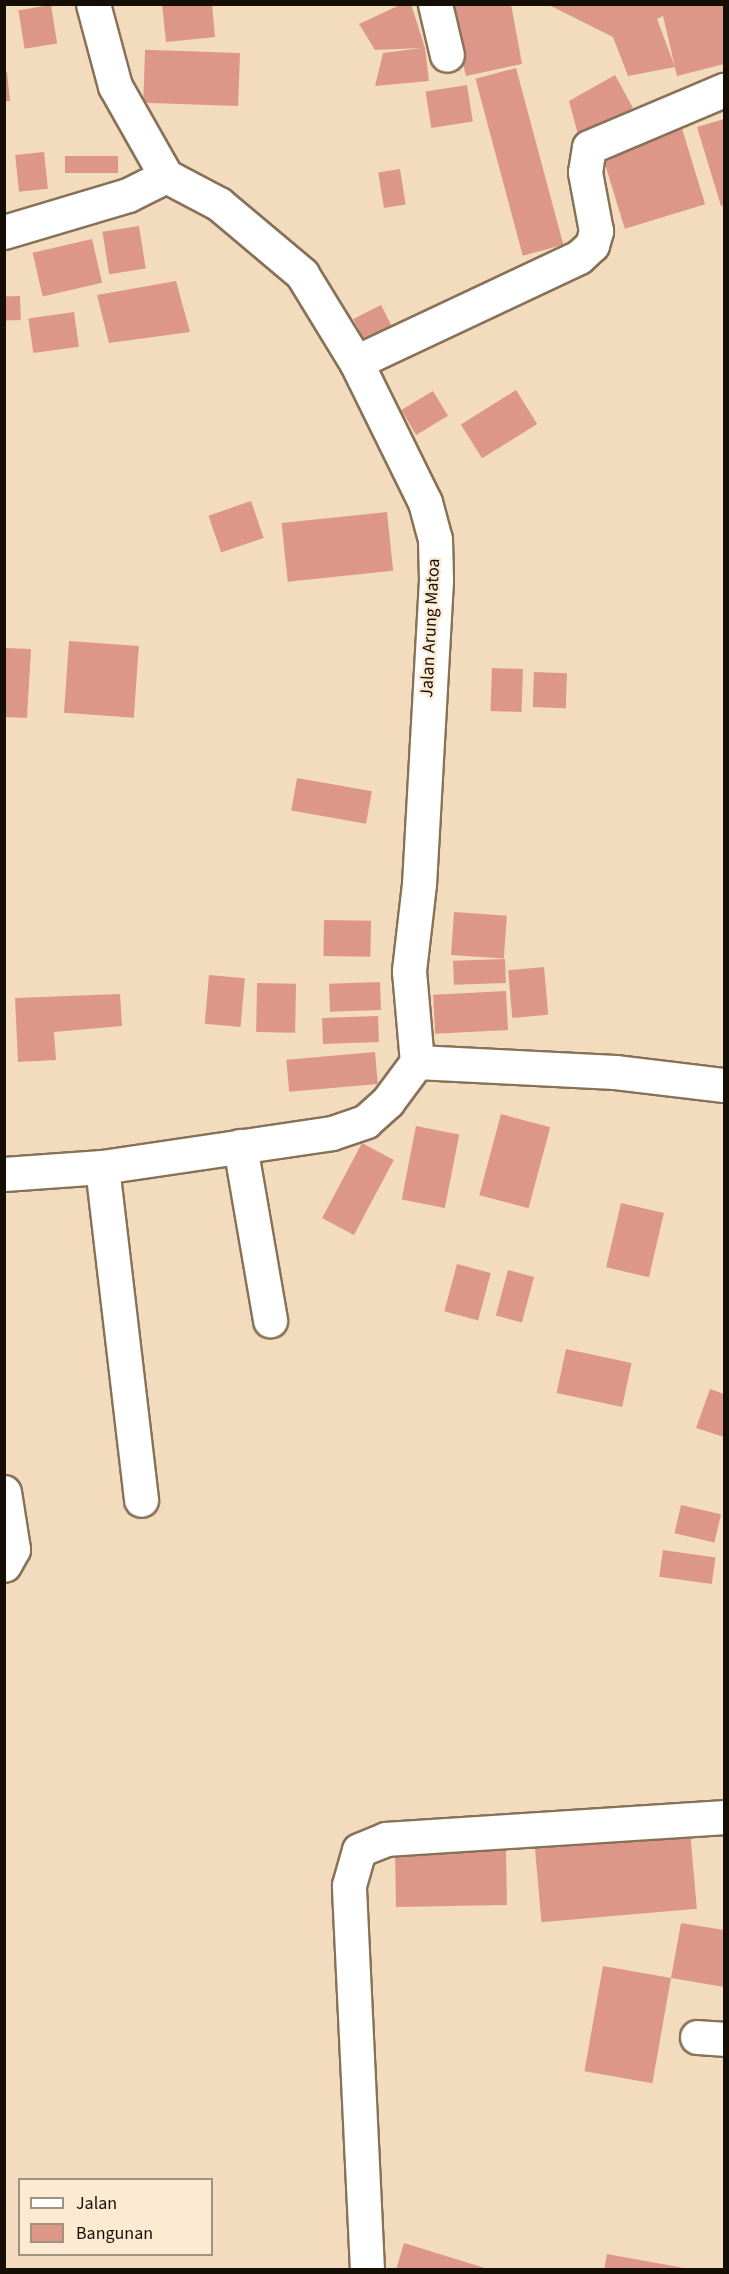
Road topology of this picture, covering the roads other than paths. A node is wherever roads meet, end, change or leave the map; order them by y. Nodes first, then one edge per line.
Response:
1 (93, 4) edge
2 (435, 4) edge
3 (447, 55) dead end
4 (724, 90) edge
5 (166, 176) junction
6 (4, 232) edge
7 (356, 362) junction
8 (417, 1062) junction
9 (724, 1085) edge
10 (240, 1146) junction
11 (102, 1167) junction
12 (4, 1174) edge
13 (270, 1320) dead end
14 (4, 1492) edge
15 (141, 1500) dead end
16 (4, 1565) edge
17 (724, 1817) edge
18 (367, 2270) edge

1 - 5 street
2 - 3 street
4 - 7 street
5 - 6 street
5 - 7 street, Jalan Arung Matoa
7 - 8 street, Jalan Arung Matoa
8 - 9 street
8 - 10 street
10 - 11 street
10 - 13 street
11 - 12 street
11 - 15 street
14 - 16 street
17 - 18 street

